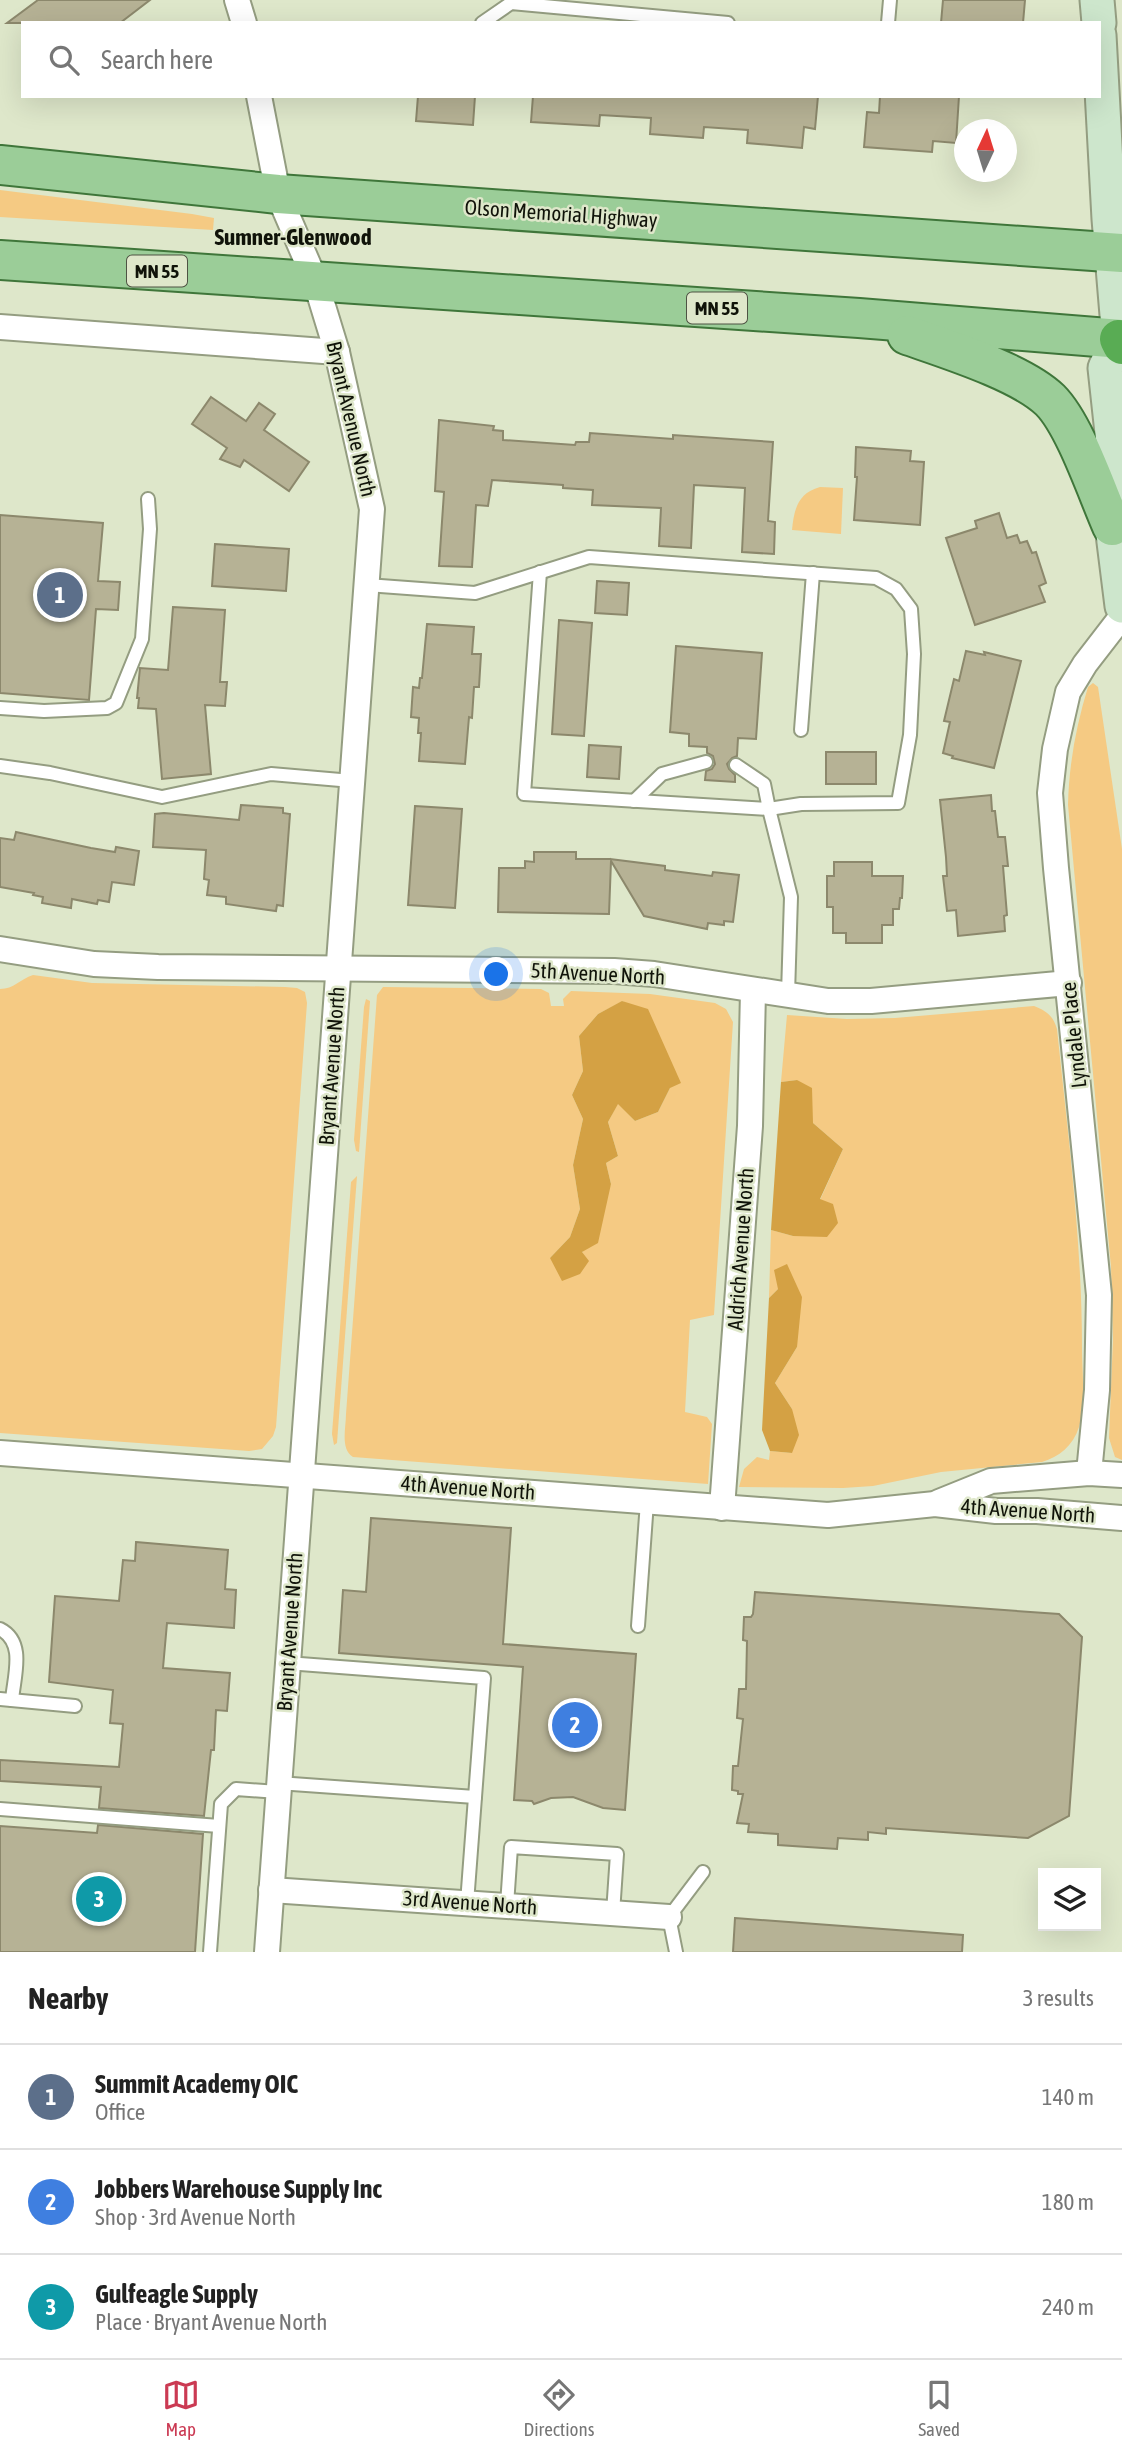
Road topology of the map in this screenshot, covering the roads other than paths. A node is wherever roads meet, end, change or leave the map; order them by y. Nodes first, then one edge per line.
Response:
1 (237, 0) edge
2 (890, 0) edge
3 (1097, 0) edge
4 (513, 1) edge
5 (243, 21) edge
6 (485, 21) edge
7 (708, 21) edge
8 (888, 21) edge
9 (1099, 21) edge
10 (1101, 59) edge
11 (259, 98) edge
12 (0, 165) edge
13 (278, 194) junction
14 (1117, 253) edge
15 (0, 260) edge
16 (315, 280) junction
17 (859, 318) junction
18 (0, 327) edge
19 (1121, 341) edge
20 (337, 352) junction
21 (148, 499) dead end
22 (1112, 526) junction
23 (540, 572) junction
24 (813, 573) junction
25 (367, 585) junction
26 (1122, 606) edge
27 (1122, 616) edge
28 (0, 708) edge
29 (801, 730) dead end
30 (706, 762) dead end
31 (736, 765) dead end
32 (0, 766) edge
33 (352, 781) junction
34 (634, 801) junction
35 (769, 809) junction
36 (0, 949) edge
37 (339, 968) junction
38 (1069, 984) junction
39 (753, 991) junction
40 (788, 994) junction
41 (0, 1453) edge
42 (1089, 1473) junction
43 (301, 1475) junction
44 (1122, 1475) edge
45 (647, 1502) junction
46 (935, 1504) junction
47 (722, 1508) junction
48 (1122, 1518) edge
49 (638, 1626) dead end
50 (0, 1629) edge
51 (287, 1663) junction
52 (6, 1700) edge
53 (75, 1706) dead end
54 (278, 1787) junction
55 (475, 1797) junction
56 (0, 1808) edge
57 (219, 1826) junction
58 (703, 1872) dead end
59 (271, 1890) junction
60 (467, 1903) junction
61 (507, 1905) junction
62 (614, 1913) junction
63 (669, 1917) junction
64 (210, 1952) edge
65 (267, 1952) edge
66 (676, 1952) edge

1 - 5 street
2 - 8 lane
3 - 9 main road
4 - 6 lane
4 - 7 lane
10 - 14 main road
11 - 13 street, Bryant Avenue North
12 - 13 main road, Olson Memorial Highway
13 - 14 main road, Olson Memorial Highway
13 - 16 street, Bryant Avenue North
14 - 19 main road
15 - 16 main road, MN 55
16 - 17 main road, MN 55
16 - 20 street, Bryant Avenue North
17 - 19 main road, MN 55
17 - 22 main road
18 - 20 street
19 - 22 main road
20 - 25 street, Bryant Avenue North
21 - 28 lane
22 - 26 main road
23 - 24 lane
23 - 25 lane
23 - 34 lane
24 - 29 lane
24 - 35 lane
25 - 33 street, Bryant Avenue North
27 - 38 street, Lyndale Place
30 - 34 lane
31 - 35 lane
32 - 33 lane
33 - 37 street, Bryant Avenue North
34 - 35 lane
35 - 40 lane
36 - 37 street, 5th Avenue North
37 - 39 street, 5th Avenue North
37 - 43 street, Bryant Avenue North
38 - 40 street, 5th Avenue North
38 - 42 street, Lyndale Place
39 - 40 street, 5th Avenue North
39 - 47 street, Aldrich Avenue North
41 - 43 street, 4th Avenue North
42 - 44 street, 4th Avenue North
42 - 46 street, 4th Avenue North
43 - 45 street, 4th Avenue North
43 - 51 street, Bryant Avenue North
45 - 47 street, 4th Avenue North
45 - 49 lane
46 - 47 street, 4th Avenue North
46 - 48 street, 4th Avenue North
50 - 52 lane
51 - 54 street, Bryant Avenue North
51 - 55 lane
52 - 53 lane
54 - 55 lane
54 - 57 lane
54 - 59 street, Bryant Avenue North
55 - 60 lane
56 - 57 lane
57 - 64 lane
58 - 63 lane
59 - 60 street, 3rd Avenue North
59 - 65 street, Bryant Avenue North
60 - 61 street, 3rd Avenue North
61 - 62 street, 3rd Avenue North
61 - 62 lane
62 - 63 street, 3rd Avenue North
63 - 66 lane

